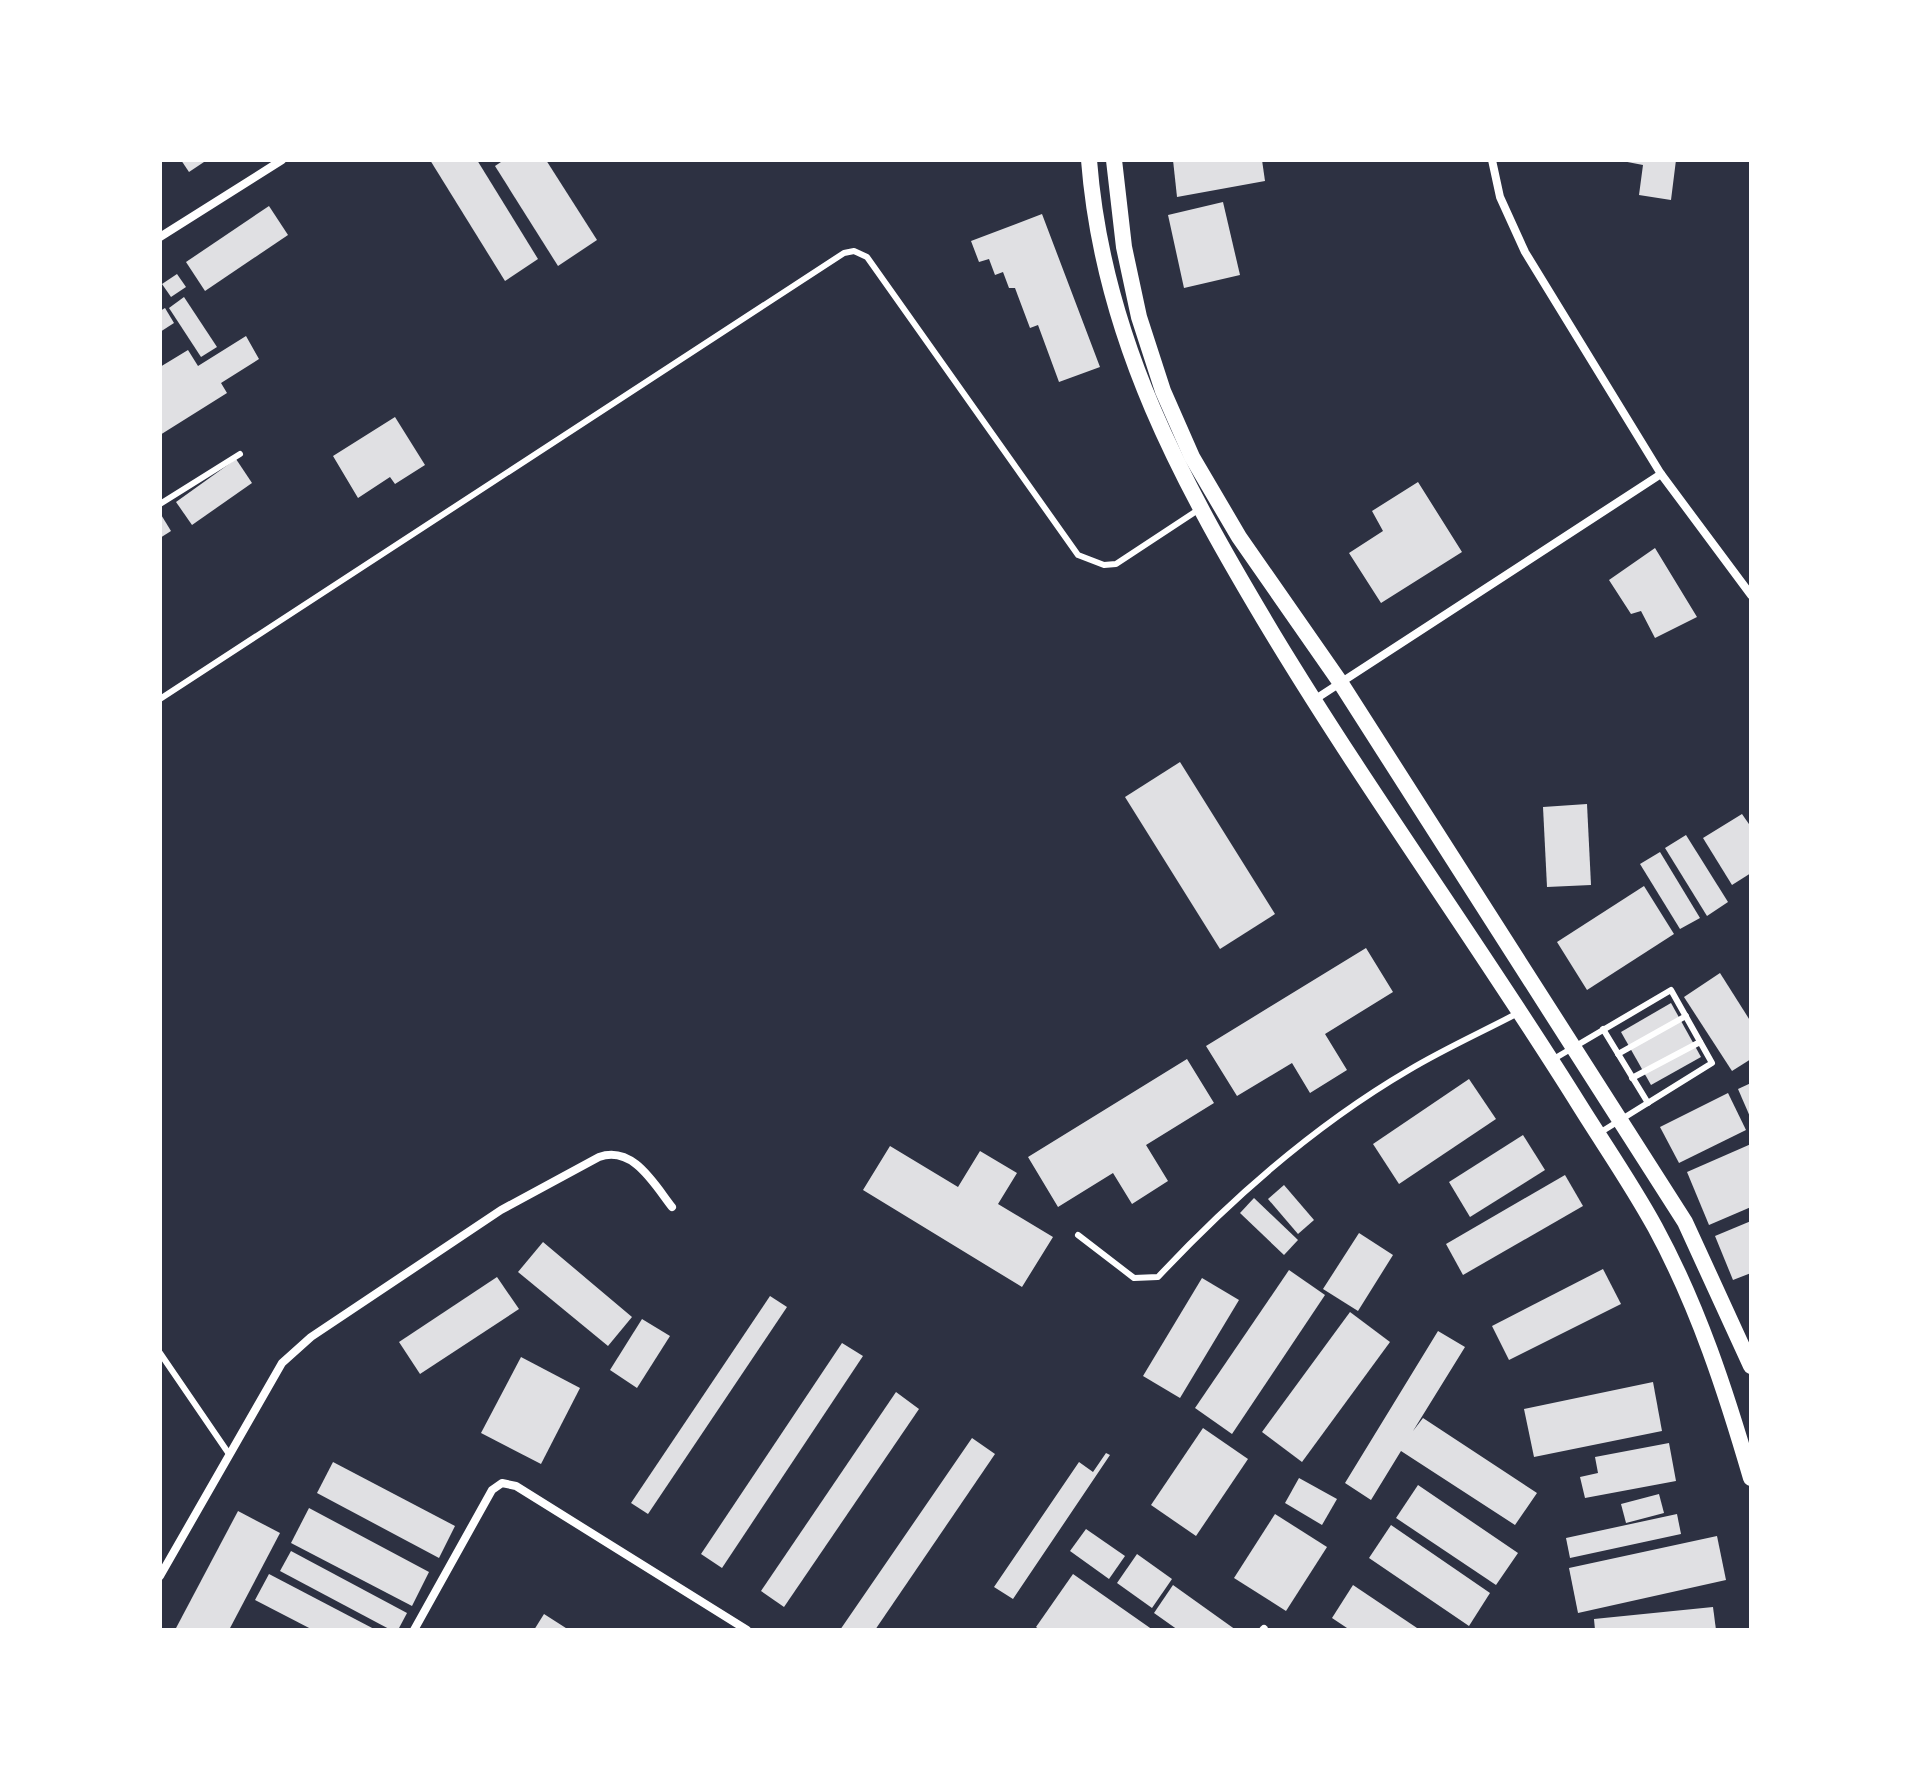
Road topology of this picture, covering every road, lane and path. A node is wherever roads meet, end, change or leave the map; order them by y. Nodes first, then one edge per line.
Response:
1 (282, 160) edge
2 (1089, 160) edge
3 (1114, 160) edge
4 (1492, 160) edge
5 (160, 237) edge
6 (240, 454) dead end
7 (1661, 474) junction
8 (160, 504) edge
9 (1198, 510) junction
10 (1751, 595) edge
11 (1340, 682) junction
12 (160, 699) edge
13 (1314, 701) junction
14 (1521, 1011) junction
15 (1686, 1016) junction
16 (1603, 1029) junction
17 (1700, 1042) junction
18 (1572, 1048) junction
19 (1618, 1054) junction
20 (1552, 1060) junction
21 (1632, 1078) junction
22 (1648, 1103) junction
23 (1620, 1121) junction
24 (1598, 1134) junction
25 (672, 1207) dead end
26 (1078, 1235) dead end
27 (160, 1353) edge
28 (1751, 1366) edge
29 (229, 1454) junction
30 (1751, 1478) edge
31 (160, 1576) edge
32 (414, 1630) edge
33 (747, 1630) edge

1 - 5 street
2 - 9 main road
3 - 11 main road
4 - 7 street
6 - 8 lane
7 - 10 street
7 - 11 street
9 - 12 lane
9 - 13 main road
11 - 13 street
11 - 18 main road
13 - 14 main road
14 - 20 main road
14 - 26 lane
15 - 16 lane
15 - 17 lane
15 - 19 lane
16 - 18 lane
16 - 19 lane
17 - 21 lane
17 - 22 lane
18 - 20 lane
18 - 23 main road
19 - 21 lane
20 - 24 main road
21 - 22 lane
22 - 23 lane
23 - 24 lane
23 - 28 main road
24 - 30 main road
25 - 29 street
27 - 29 lane
29 - 31 street
32 - 33 street

